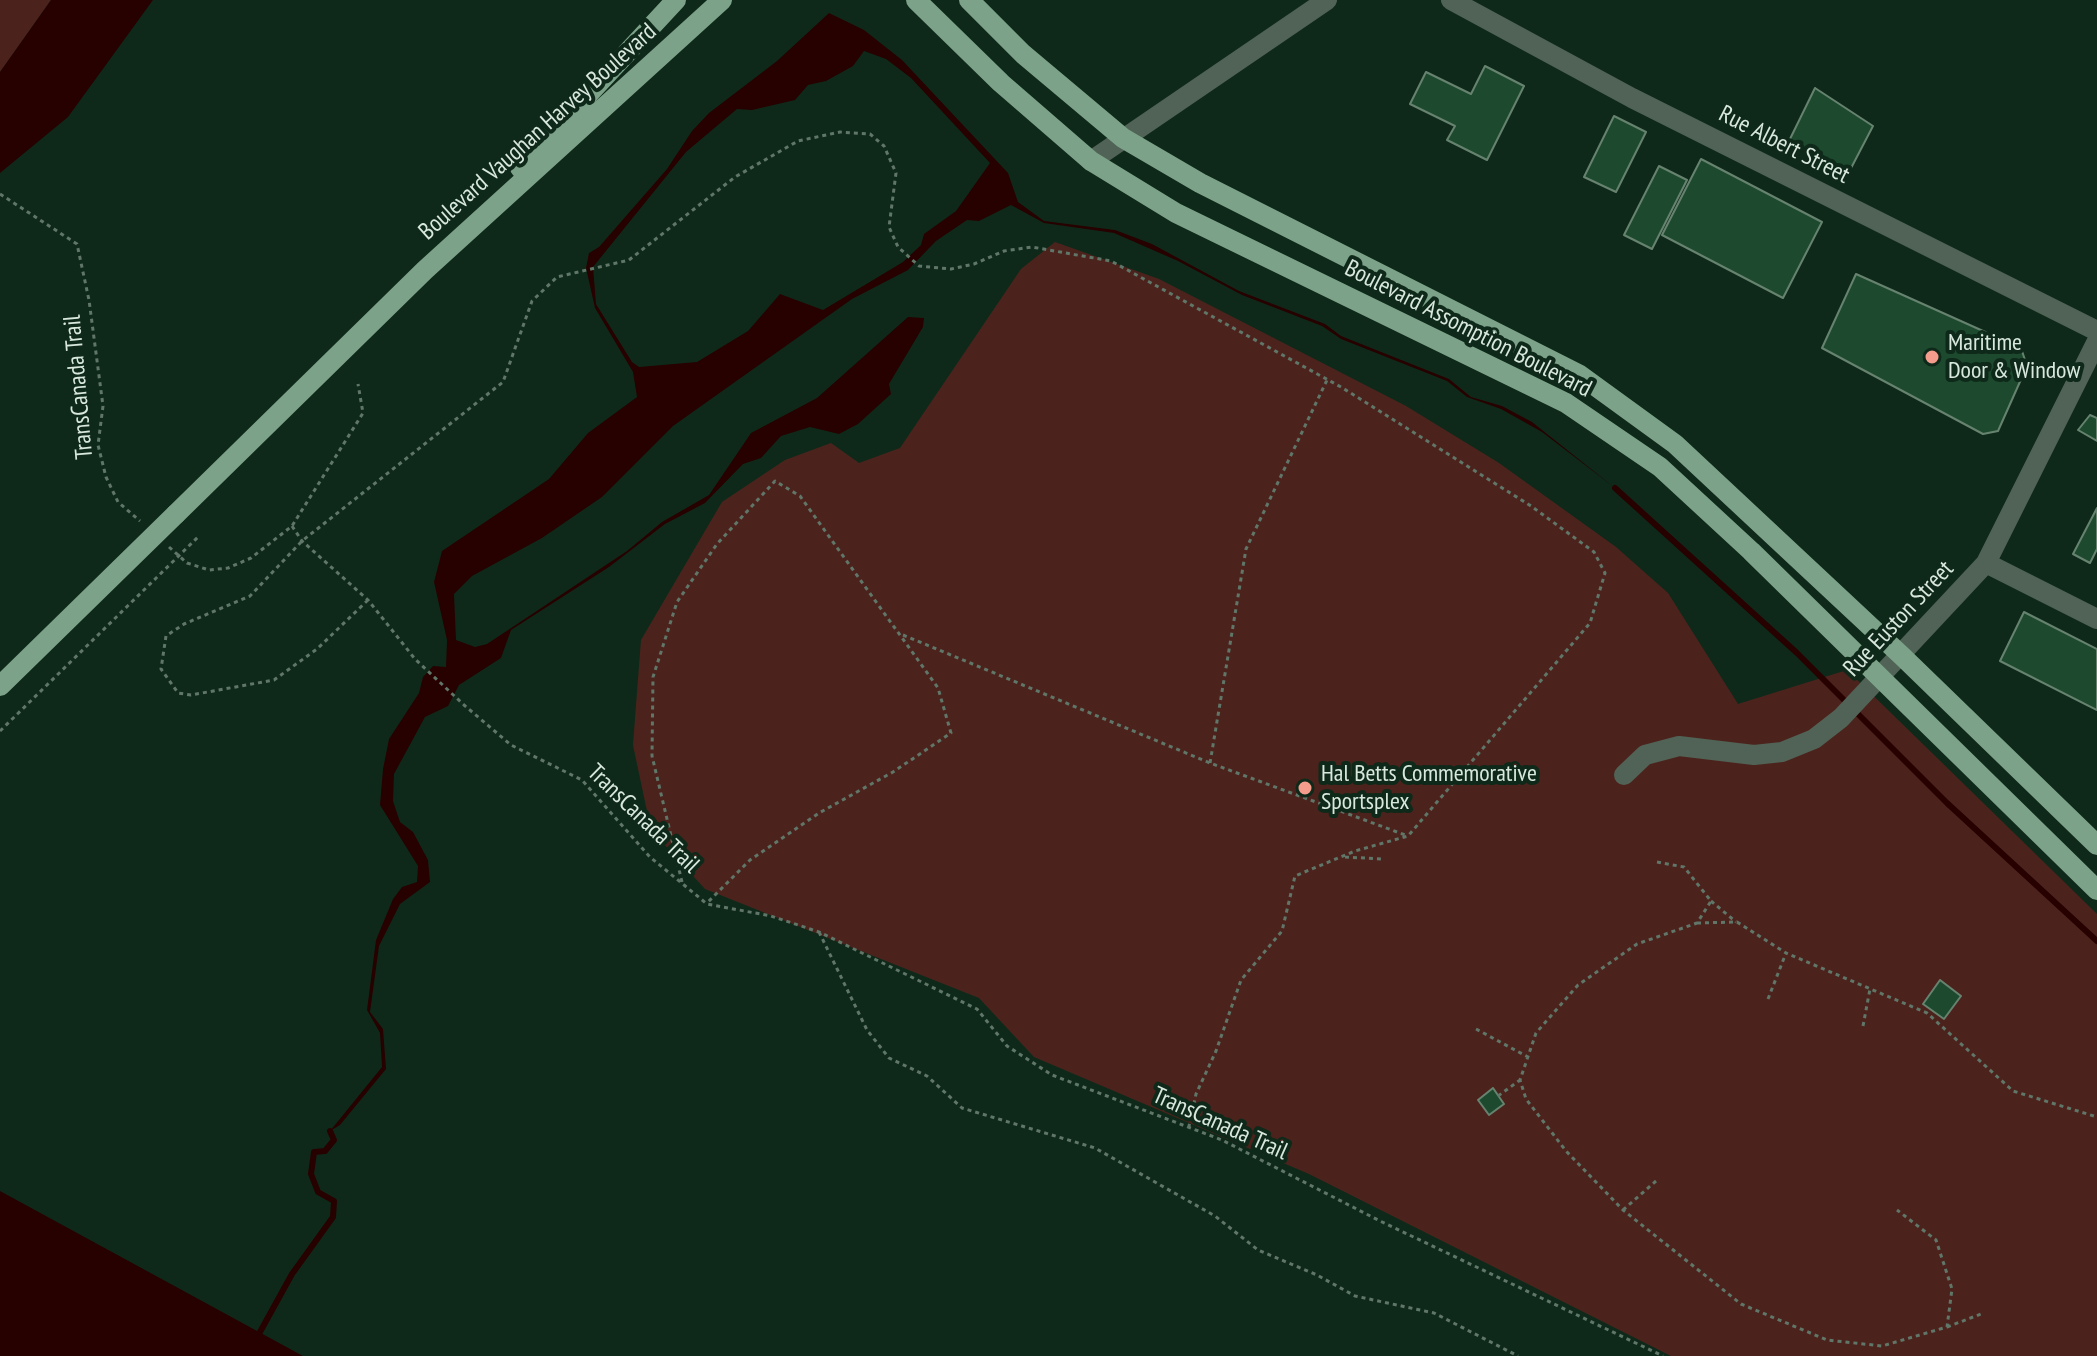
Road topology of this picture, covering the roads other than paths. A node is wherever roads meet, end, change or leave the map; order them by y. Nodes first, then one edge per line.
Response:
1 (676, 0) edge
2 (722, 0) edge
3 (916, 0) edge
4 (969, 0) edge
5 (1327, 0) edge
6 (1451, 0) edge
7 (1123, 138) junction
8 (1091, 161) junction
9 (425, 270) junction
10 (2097, 331) edge
11 (2097, 341) edge
12 (1986, 563) junction
13 (2097, 619) edge
14 (1902, 656) junction
15 (1881, 677) junction
16 (0, 686) edge
17 (1624, 775) dead end
18 (2097, 845) edge
19 (2097, 890) edge

1 - 9 main road, Boulevard Vaughan Harvey Boulevard
2 - 9 main road, Boulevard Vaughan Harvey Boulevard
3 - 8 main road, Boulevard Assomption Boulevard
4 - 7 main road, Boulevard Assomption Boulevard
5 - 7 street
6 - 10 street, Rue Albert Street
7 - 8 street
7 - 14 main road, Boulevard Assomption Boulevard
8 - 15 main road, Boulevard Assomption Boulevard
9 - 16 main road, Boulevard Vaughan Harvey Boulevard, bridge
11 - 12 street, Rue Euston Street
12 - 13 street
12 - 14 street, Rue Euston Street
14 - 15 street, Rue Euston Street
14 - 18 main road, Boulevard Assomption Boulevard
15 - 17 street, Rue Euston Street
15 - 19 main road, Boulevard Assomption Boulevard

